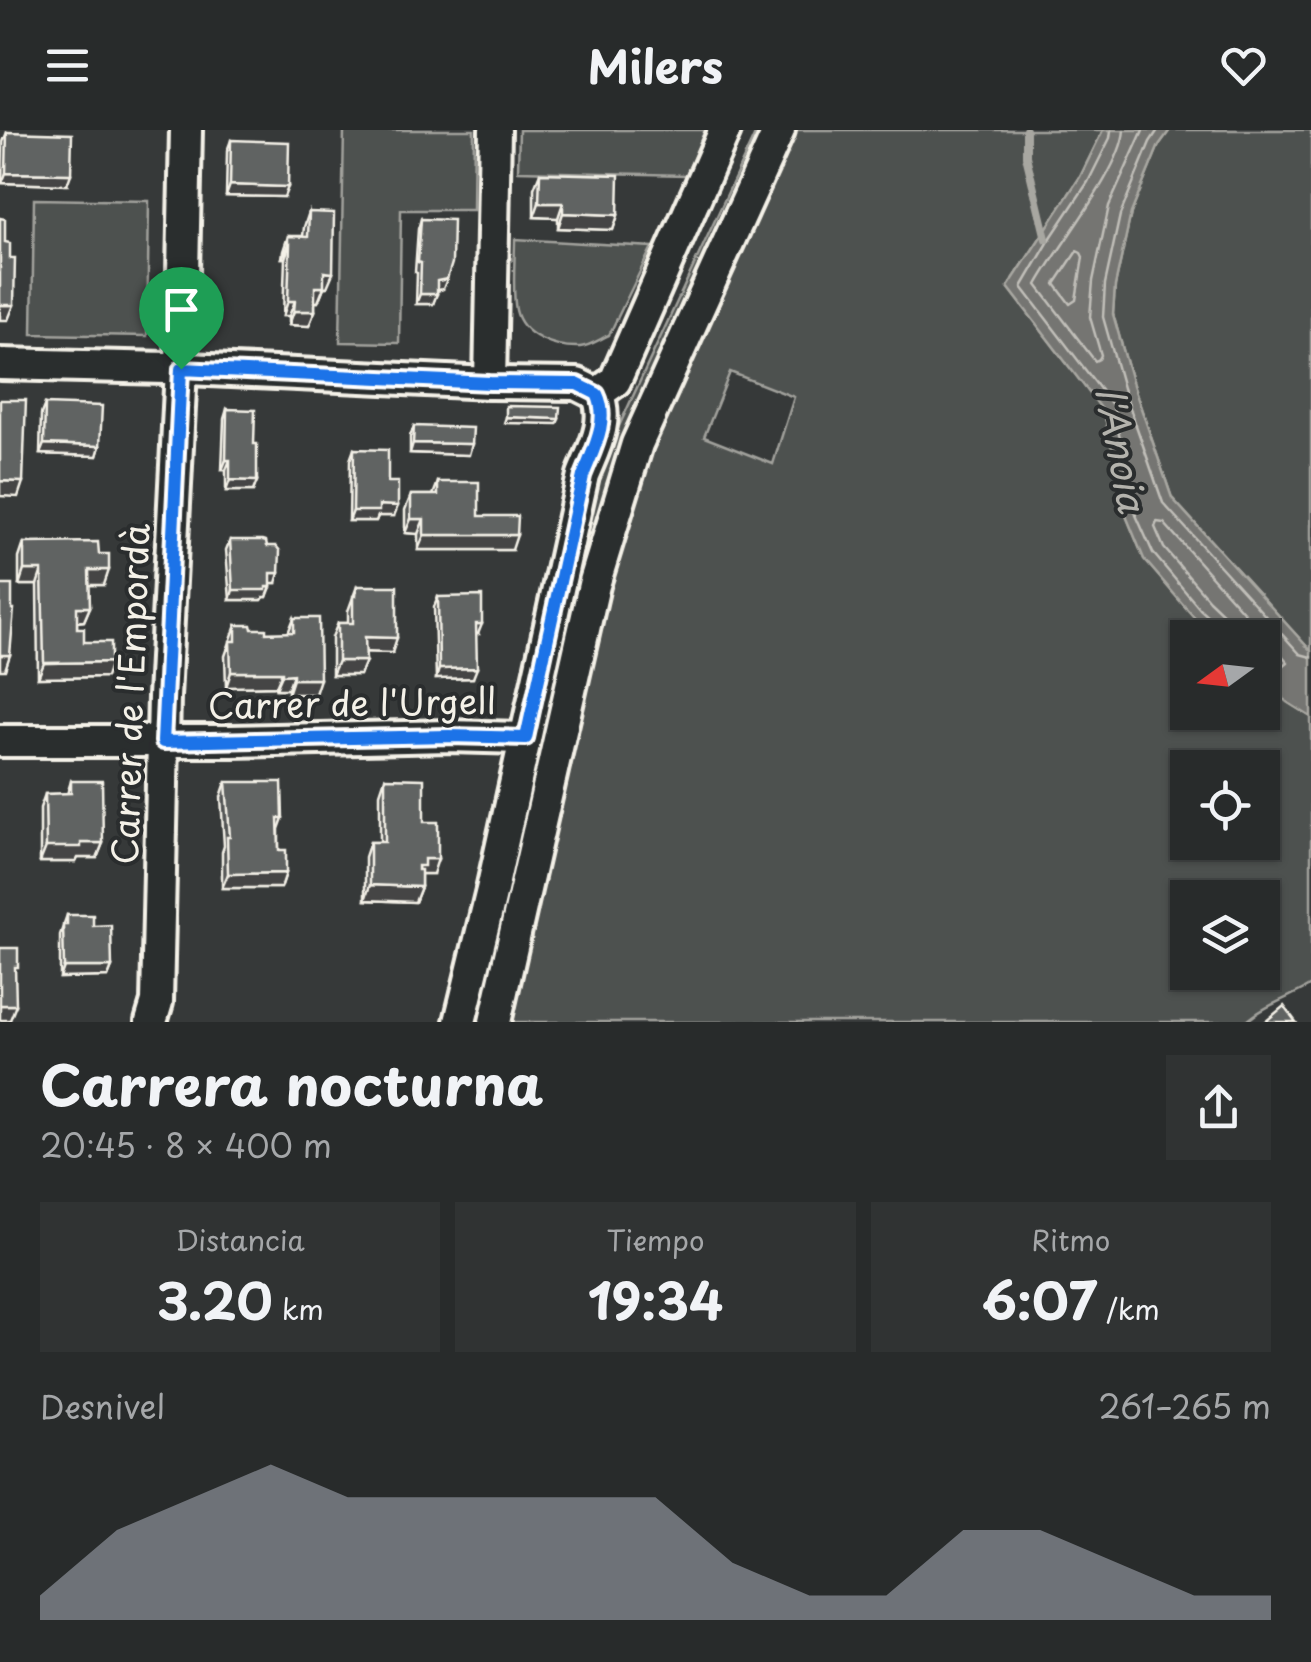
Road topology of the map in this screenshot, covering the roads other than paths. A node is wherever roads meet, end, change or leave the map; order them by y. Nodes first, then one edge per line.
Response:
1 (186, 130) edge
2 (495, 130) edge
3 (726, 130) edge
4 (779, 130) edge
5 (0, 364) edge
6 (181, 369) junction
7 (490, 383) junction
8 (597, 394) junction
9 (526, 738) junction
10 (0, 741) edge
11 (163, 742) junction
12 (150, 1022) edge
13 (460, 1022) edge
14 (495, 1022) edge

1 - 6 street, Carrer de l'Empordà
2 - 7 street
3 - 8 street
4 - 14 street
5 - 6 street
6 - 7 street
6 - 11 street, Carrer de l'Empordà
7 - 8 street
8 - 9 street
9 - 11 street, Carrer de l'Urgell
9 - 13 street
10 - 11 street, Carrer de l'Urgell
11 - 12 street, Carrer de l'Empordà

